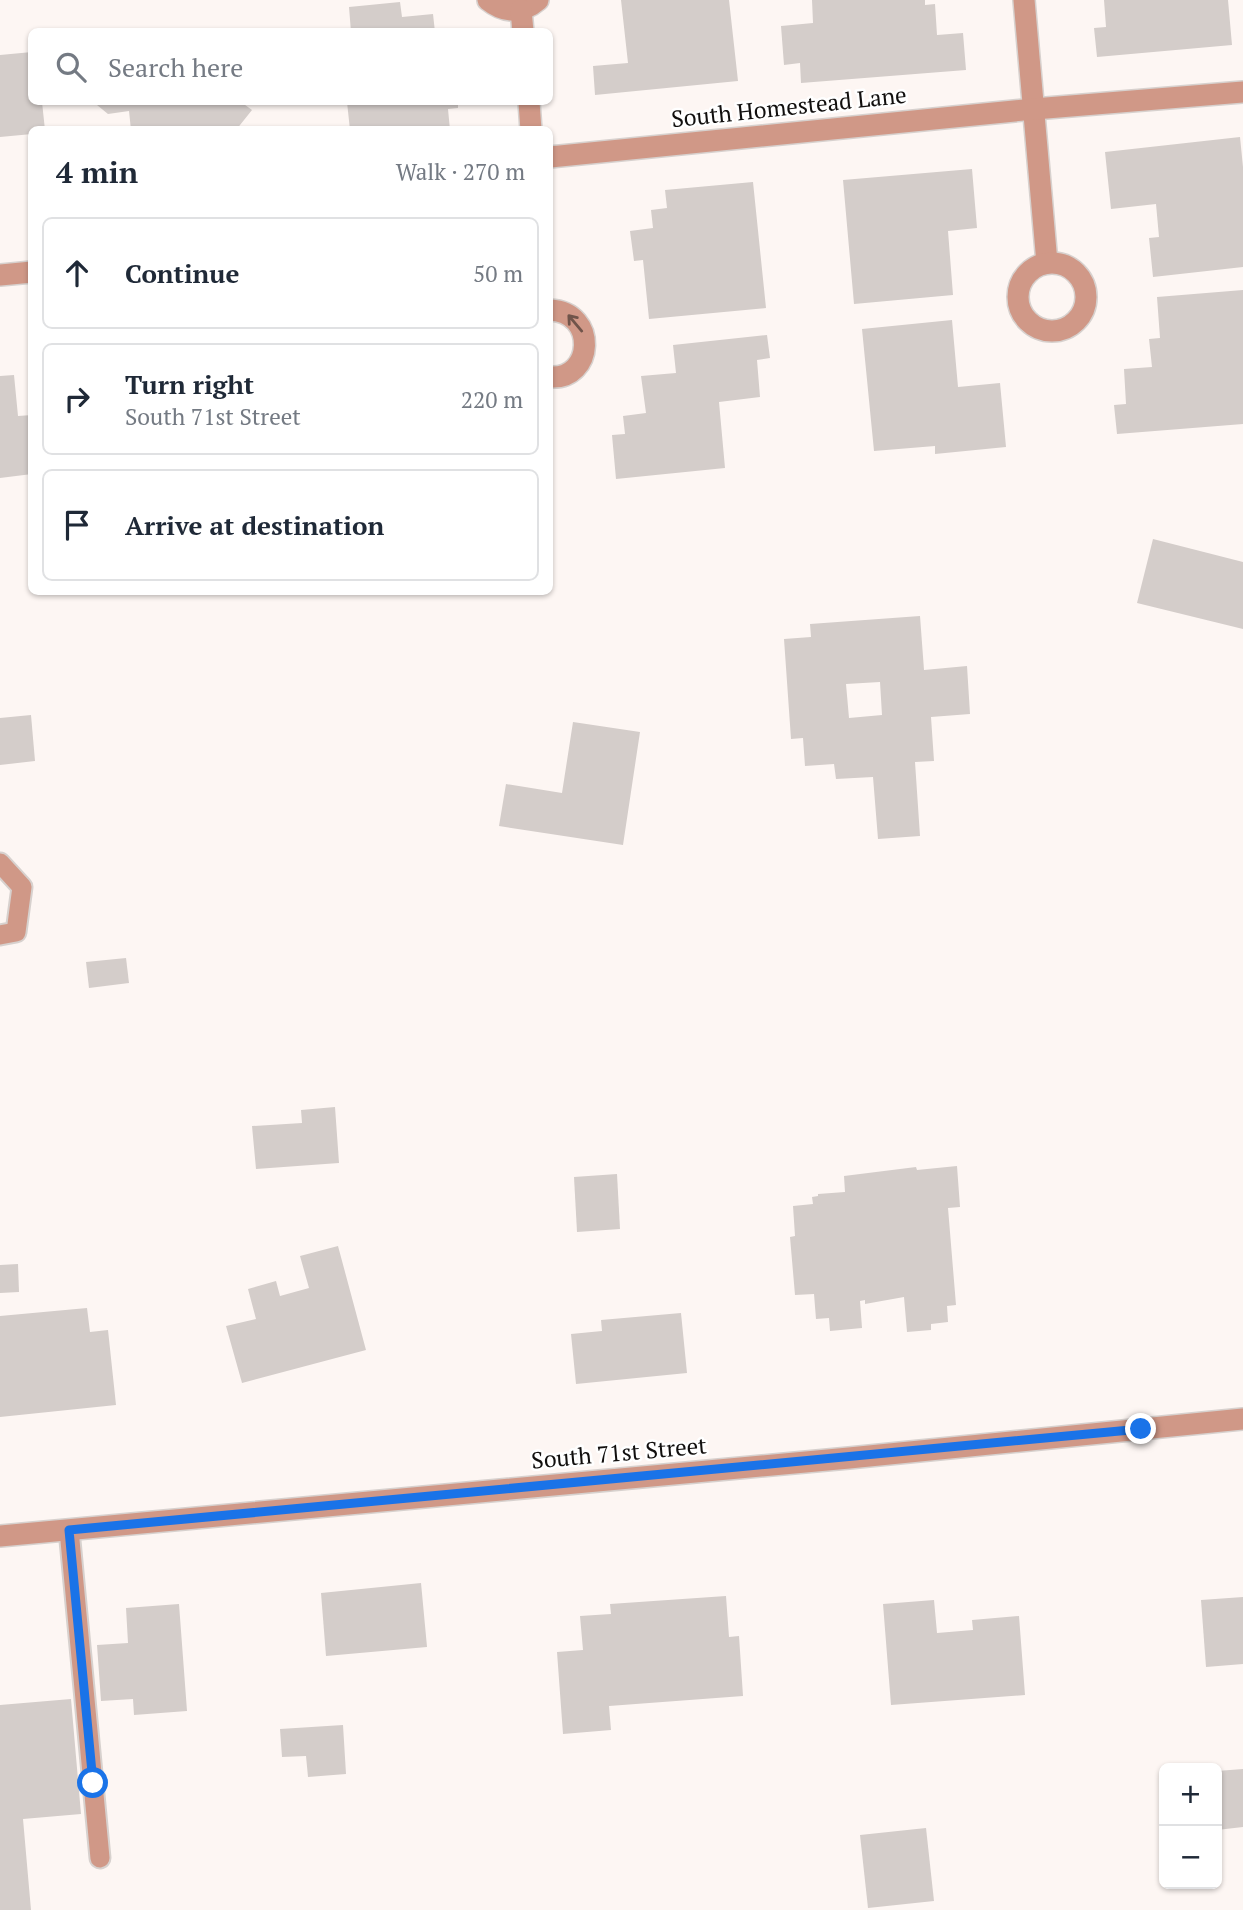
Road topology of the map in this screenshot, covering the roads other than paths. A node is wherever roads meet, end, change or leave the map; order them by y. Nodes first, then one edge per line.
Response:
1 (488, 0) edge
2 (1024, 0) edge
3 (529, 5) edge
4 (524, 28) edge
5 (1243, 92) edge
6 (529, 105) edge
7 (1034, 109) junction
8 (531, 126) edge
9 (553, 157) edge
10 (1047, 263) dead end
11 (28, 272) edge
12 (0, 275) edge
13 (553, 311) edge
14 (553, 376) edge
15 (0, 863) edge
16 (0, 934) edge
17 (1243, 1419) edge
18 (69, 1530) junction
19 (0, 1536) edge
20 (100, 1858) dead end

1 - 3 street
2 - 7 street
3 - 4 street
5 - 7 street, South Homestead Lane
6 - 8 street
7 - 9 street, South Homestead Lane
7 - 10 street
11 - 12 street
14 -> 13 street
15 - 16 lane
17 - 18 street, South 71st Street
18 - 19 street, South 71st Street
18 - 20 lane

